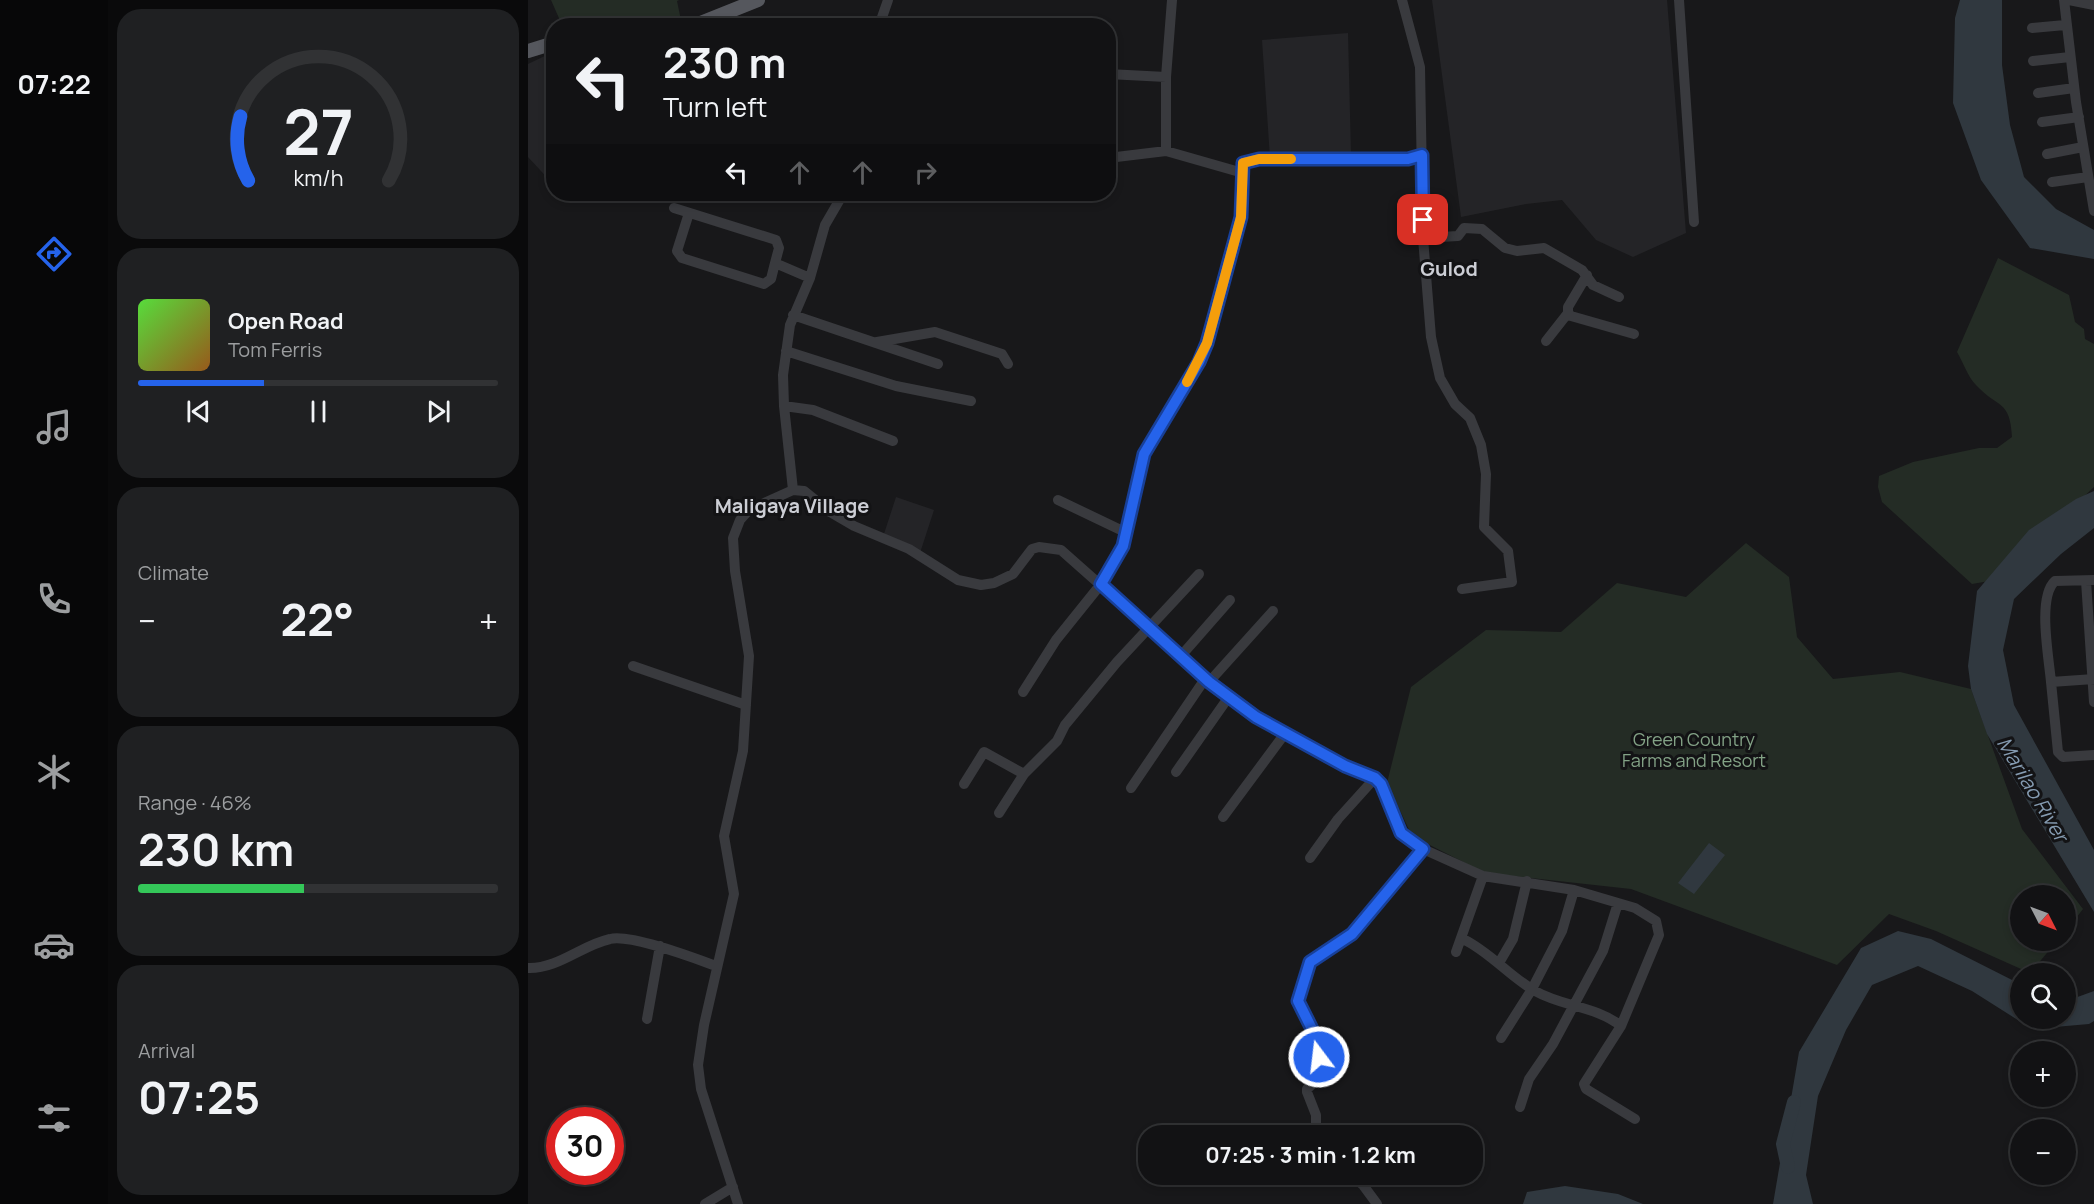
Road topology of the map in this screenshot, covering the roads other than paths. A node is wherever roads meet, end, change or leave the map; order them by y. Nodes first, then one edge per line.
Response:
1 (758, 0) edge
2 (888, 0) edge
3 (1172, 0) edge
4 (1402, 0) edge
5 (1679, 0) edge
6 (2064, 0) edge
7 (2069, 0) edge
8 (2094, 5) edge
9 (713, 18) edge
10 (882, 18) edge
11 (2065, 25) junction
12 (2032, 28) dead end
13 (546, 46) edge
14 (528, 51) edge
15 (2070, 57) junction
16 (2033, 61) dead end
17 (1116, 74) edge
18 (1166, 77) junction
19 (2074, 88) junction
20 (2038, 93) dead end
21 (2079, 117) junction
22 (2042, 123) dead end
23 (2083, 147) junction
24 (1166, 151) junction
25 (2047, 153) dead end
26 (1422, 155) junction
27 (1116, 157) edge
28 (1243, 174) junction
29 (2088, 177) junction
30 (2052, 182) dead end
31 (839, 201) edge
32 (674, 208) dead end
33 (2094, 211) edge
34 (689, 213) junction
35 (1694, 222) dead end
36 (1423, 238) junction
37 (775, 263) junction
38 (1587, 275) junction
39 (810, 278) junction
40 (1619, 297) dead end
41 (1568, 313) junction
42 (793, 315) junction
43 (1634, 334) dead end
44 (1546, 341) dead end
45 (877, 342) junction
46 (786, 351) junction
47 (938, 364) dead end
48 (1008, 364) dead end
49 (972, 401) dead end
50 (784, 406) junction
51 (893, 441) dead end
52 (793, 490) junction
53 (1058, 500) dead end
54 (1127, 533) junction
55 (1199, 574) dead end
56 (2090, 581) edge
57 (1101, 584) junction
58 (1462, 589) dead end
59 (1230, 600) dead end
60 (1273, 611) dead end
61 (1148, 629) junction
62 (1180, 657) junction
63 (633, 666) dead end
64 (2093, 679) edge
65 (1207, 680) junction
66 (2051, 682) junction
67 (1023, 692) dead end
68 (1228, 698) junction
69 (2094, 702) edge
70 (746, 705) junction
71 (1286, 732) junction
72 (2094, 755) edge
73 (1176, 772) dead end
74 (1024, 774) junction
75 (1375, 778) junction
76 (964, 784) dead end
77 (1131, 788) dead end
78 (999, 813) dead end
79 (1223, 817) dead end
80 (1423, 849) junction
81 (1310, 858) dead end
82 (1483, 876) junction
83 (1527, 881) junction
84 (1574, 890) junction
85 (1618, 903) junction
86 (1463, 939) junction
87 (660, 946) junction
88 (1456, 952) dead end
89 (1499, 963) junction
90 (716, 966) junction
91 (528, 968) edge
92 (1532, 989) junction
93 (1574, 1006) junction
94 (647, 1019) dead end
95 (1621, 1026) junction
96 (1500, 1038) dead end
97 (1520, 1107) dead end
98 (1635, 1119) dead end
99 (1316, 1125) edge
100 (1364, 1185) edge
101 (733, 1187) junction
102 (705, 1204) edge
103 (738, 1204) edge
104 (1377, 1204) edge

1 - 9 main road
2 - 10 street
3 - 18 street
4 - 26 street
5 - 35 street
6 - 11 street
7 - 8 street
11 - 12 street
11 - 15 street
13 - 14 main road
15 - 16 street
15 - 19 street
17 - 18 street
18 - 24 street
19 - 20 street
19 - 21 street
21 - 22 street
21 - 23 street
23 - 25 street
23 - 29 street
24 - 27 street
24 - 28 street
26 - 28 street
26 - 36 street
28 - 54 street
29 - 30 street
29 - 33 street
31 - 39 street
32 - 34 street
34 - 37 street
34 - 37 street
36 - 38 street
36 - 58 street
37 - 39 street
38 - 40 street
38 - 41 street
39 - 42 street
41 - 43 street
41 - 44 street
42 - 45 street
42 - 46 street
45 - 47 street
45 - 48 street
46 - 49 street
46 - 50 street
50 - 51 street
50 - 52 street
52 - 57 street
52 - 70 street
53 - 54 street
54 - 57 street
55 - 61 street
56 - 64 street
56 - 66 street
57 - 61 street
57 - 67 street
59 - 62 street
60 - 65 street
61 - 62 street
61 - 74 street
62 - 65 street
63 - 70 street
64 - 66 street
64 - 69 street
65 - 68 street
65 - 77 street
66 - 72 street
68 - 71 street
68 - 73 street
70 - 90 street
71 - 75 street
71 - 79 street
74 - 76 street
74 - 78 street
75 - 80 street
75 - 81 street
80 - 82 street
80 - 99 street
82 - 83 street
82 - 86 street
83 - 84 street
83 - 89 street
84 - 85 street
84 - 92 street
85 - 93 street
85 - 95 street
86 - 88 street
86 - 89 street
87 - 90 street
87 - 91 street
87 - 94 street
89 - 92 street
90 - 101 street
92 - 93 street
92 - 96 street
93 - 95 street
93 - 97 street
95 - 98 street
100 - 104 street
101 - 102 street
101 - 103 street

